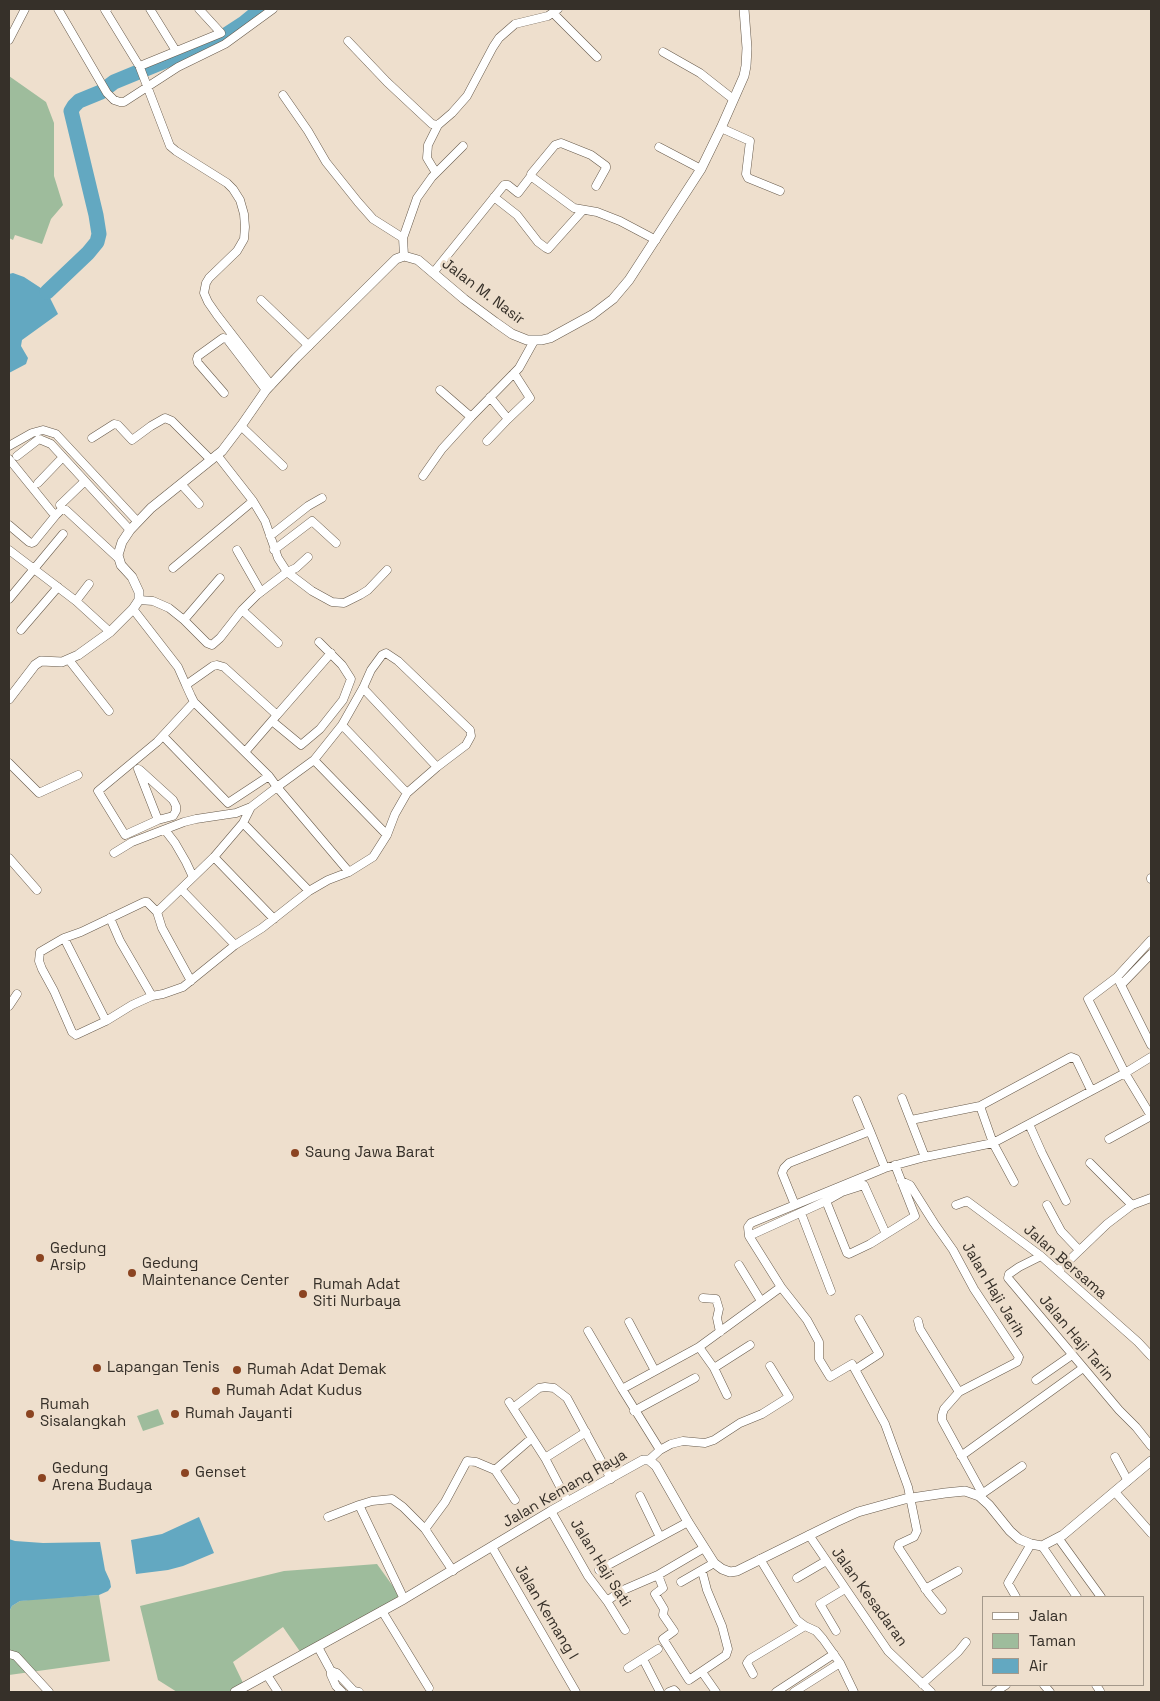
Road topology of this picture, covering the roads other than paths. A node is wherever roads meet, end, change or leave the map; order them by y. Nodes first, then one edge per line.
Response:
1 (26, 9) edge
2 (58, 9) edge
3 (108, 9) edge
4 (150, 9) edge
5 (199, 9) edge
6 (273, 9) edge
7 (744, 9) edge
8 (556, 11) edge
9 (9, 40) edge
10 (348, 41) dead end
11 (176, 51) junction
12 (663, 52) dead end
13 (597, 57) dead end
14 (139, 65) junction
15 (148, 87) junction
16 (283, 95) dead end
17 (733, 99) junction
18 (438, 125) junction
19 (721, 128) junction
20 (462, 146) dead end
21 (659, 147) dead end
22 (701, 169) junction
23 (436, 173) junction
24 (531, 176) junction
25 (596, 186) dead end
26 (780, 191) dead end
27 (494, 197) junction
28 (583, 210) junction
29 (403, 238) junction
30 (656, 240) junction
31 (404, 256) junction
32 (433, 273) junction
33 (261, 300) dead end
34 (534, 341) junction
35 (309, 346) junction
36 (514, 373) junction
37 (268, 388) junction
38 (440, 390) dead end
39 (224, 393) dead end
40 (490, 397) junction
41 (471, 417) junction
42 (508, 419) junction
43 (242, 426) junction
44 (92, 438) dead end
45 (487, 441) dead end
46 (9, 446) edge
47 (17, 456) dead end
48 (63, 457) junction
49 (214, 458) junction
50 (9, 459) edge
51 (283, 466) dead end
52 (423, 476) dead end
53 (85, 481) junction
54 (38, 483) dead end
55 (181, 484) junction
56 (322, 498) dead end
57 (253, 501) junction
58 (199, 504) dead end
59 (60, 505) dead end
60 (56, 515) junction
61 (137, 521) junction
62 (9, 525) edge
63 (130, 530) junction
64 (63, 534) dead end
65 (270, 536) junction
66 (336, 543) dead end
67 (9, 550) edge
68 (237, 550) dead end
69 (274, 550) junction
70 (308, 557) dead end
71 (118, 558) junction
72 (34, 568) junction
73 (173, 568) dead end
74 (387, 570) dead end
75 (287, 572) junction
76 (220, 578) dead end
77 (89, 584) dead end
78 (58, 587) junction
79 (261, 592) junction
80 (9, 599) edge
81 (139, 600) junction
82 (76, 601) junction
83 (133, 609) junction
84 (242, 610) junction
85 (184, 620) junction
86 (21, 630) dead end
87 (110, 632) junction
88 (319, 642) dead end
89 (278, 643) dead end
90 (331, 654) junction
91 (69, 660) junction
92 (186, 685) junction
93 (363, 688) junction
94 (9, 699) edge
95 (194, 702) junction
96 (109, 711) dead end
97 (275, 718) junction
98 (342, 725) junction
99 (162, 736) junction
100 (245, 752) junction
101 (314, 760) junction
102 (9, 763) edge
103 (135, 766) junction
104 (436, 767) junction
105 (78, 775) dead end
106 (269, 776) junction
107 (278, 787) junction
108 (407, 793) junction
109 (252, 807) junction
110 (158, 820) junction
111 (243, 823) junction
112 (165, 830) junction
113 (387, 835) junction
114 (114, 853) dead end
115 (9, 858) edge
116 (214, 858) junction
117 (349, 872) junction
118 (193, 877) junction
119 (181, 889) junction
120 (37, 890) dead end
121 (309, 891) junction
122 (157, 912) junction
123 (110, 918) junction
124 (274, 919) junction
125 (64, 938) junction
126 (1151, 940) edge
127 (235, 945) junction
128 (1151, 954) edge
129 (1117, 977) junction
130 (191, 982) junction
131 (1121, 985) junction
132 (17, 994) dead end
133 (152, 996) junction
134 (9, 1006) edge
135 (106, 1021) junction
136 (1151, 1045) edge
137 (1151, 1057) edge
138 (1125, 1073) junction
139 (1092, 1090) junction
140 (902, 1098) dead end
141 (857, 1100) dead end
142 (980, 1106) junction
143 (1151, 1116) edge
144 (911, 1120) junction
145 (1029, 1124) junction
146 (870, 1131) junction
147 (1109, 1139) dead end
148 (993, 1143) junction
149 (925, 1157) junction
150 (1090, 1163) dead end
151 (895, 1165) junction
152 (885, 1168) junction
153 (901, 1181) junction
154 (1014, 1182) dead end
155 (1151, 1198) edge
156 (826, 1201) junction
157 (1066, 1201) dead end
158 (1132, 1204) junction
159 (795, 1205) junction
160 (956, 1205) dead end
161 (1047, 1205) dead end
162 (801, 1213) junction
163 (886, 1234) junction
164 (749, 1236) junction
165 (1079, 1250) junction
166 (1041, 1256) junction
167 (740, 1265) dead end
168 (1058, 1271) junction
169 (781, 1287) junction
170 (831, 1291) dead end
171 (703, 1298) dead end
172 (761, 1301) junction
173 (859, 1319) dead end
174 (918, 1321) dead end
175 (629, 1322) dead end
176 (588, 1332) dead end
177 (720, 1332) junction
178 (750, 1345) dead end
179 (699, 1347) junction
180 (1072, 1354) junction
181 (1151, 1356) edge
182 (770, 1366) dead end
183 (714, 1368) junction
184 (1083, 1368) junction
185 (856, 1369) junction
186 (656, 1372) junction
187 (695, 1378) dead end
188 (1036, 1380) dead end
189 (622, 1389) junction
190 (958, 1392) junction
191 (727, 1395) dead end
192 (634, 1411) junction
193 (586, 1432) junction
194 (532, 1438) junction
195 (1151, 1446) edge
196 (660, 1450) junction
197 (961, 1456) junction
198 (545, 1458) junction
199 (1116, 1458) dead end
200 (649, 1460) junction
201 (1151, 1461) edge
202 (1022, 1466) dead end
203 (495, 1470) junction
204 (610, 1479) junction
205 (1128, 1481) junction
206 (1115, 1492) junction
207 (980, 1495) junction
208 (640, 1496) dead end
209 (911, 1498) junction
210 (515, 1500) dead end
211 (568, 1502) junction
212 (359, 1505) junction
213 (551, 1511) junction
214 (328, 1517) dead end
215 (688, 1522) junction
216 (425, 1529) junction
217 (1151, 1533) edge
218 (809, 1535) junction
219 (660, 1537) junction
220 (1059, 1539) junction
221 (1032, 1544) junction
222 (1042, 1546) junction
223 (492, 1547) junction
224 (704, 1548) junction
225 (760, 1560) junction
226 (826, 1561) junction
227 (714, 1563) junction
228 (599, 1570) dead end
229 (454, 1571) junction
230 (702, 1571) junction
231 (958, 1571) dead end
232 (658, 1575) junction
233 (797, 1578) dead end
234 (681, 1582) dead end
235 (925, 1589) junction
236 (845, 1590) junction
237 (1015, 1596) edge
238 (1076, 1596) edge
239 (1100, 1596) edge
240 (404, 1599) junction
241 (607, 1601) junction
242 (942, 1610) dead end
243 (382, 1611) junction
244 (805, 1626) junction
245 (625, 1630) dead end
246 (836, 1631) dead end
247 (966, 1642) dead end
248 (318, 1647) junction
249 (658, 1649) dead end
250 (9, 1654) edge
251 (834, 1654) junction
252 (643, 1658) junction
253 (840, 1663) junction
254 (628, 1668) dead end
255 (331, 1671) junction
256 (702, 1672) junction
257 (753, 1674) dead end
258 (267, 1675) junction
259 (922, 1684) junction
260 (429, 1688) dead end
261 (49, 1692) edge
262 (235, 1692) edge
263 (278, 1692) edge
264 (342, 1692) edge
265 (355, 1692) edge
266 (576, 1692) edge
267 (660, 1692) edge
268 (669, 1692) edge
269 (676, 1692) edge
270 (716, 1692) edge
271 (776, 1692) edge
272 (794, 1692) edge
273 (854, 1692) edge
274 (931, 1692) edge

1 - 9 street
2 - 15 street
3 - 14 street
4 - 11 street
5 - 11 street
6 - 15 street
7 - 17 street, Jalan M. Nasir
8 - 13 street
8 - 18 street
10 - 18 street
11 - 14 street
12 - 17 street
14 - 15 street
15 - 37 street
16 - 29 street
17 - 19 street, Jalan M. Nasir
18 - 23 street
19 - 22 street, Jalan M. Nasir
19 - 26 street
20 - 23 street
21 - 22 street
22 - 30 street, Jalan M. Nasir
23 - 29 street
24 - 25 street
24 - 27 street
24 - 28 street
27 - 28 street
27 - 32 street
28 - 30 street
29 - 31 street
30 - 34 street, Jalan M. Nasir
31 - 32 street, Jalan M. Nasir
31 - 35 street
32 - 34 street, Jalan M. Nasir
33 - 35 street
34 - 36 street
35 - 37 street
36 - 40 street
36 - 42 street
37 - 39 street
37 - 43 street
38 - 41 street
40 - 41 street
40 - 42 street
41 - 52 street
42 - 45 street
43 - 49 street
43 - 51 street
44 - 49 street
46 - 61 street
47 - 48 street
48 - 53 street
48 - 54 street
49 - 55 street
49 - 57 street
50 - 60 street
53 - 59 street
53 - 63 street
55 - 58 street
55 - 61 street
56 - 65 street
57 - 65 street
57 - 73 street
60 - 62 street
60 - 71 street
61 - 63 street
63 - 71 street
64 - 72 street
65 - 69 street
66 - 69 street
67 - 72 street
68 - 79 street
69 - 75 street
70 - 75 street
71 - 81 street
72 - 78 street
72 - 80 street
74 - 75 street
75 - 79 street
76 - 85 street
77 - 82 street
78 - 82 street
78 - 86 street
79 - 84 street
81 - 83 street
81 - 85 street
82 - 87 street
83 - 87 street
83 - 92 street
84 - 85 street
84 - 89 street
87 - 91 street
88 - 90 street
90 - 97 street
90 - 97 street
91 - 94 street
91 - 96 street
92 - 95 street
92 - 97 street
93 - 98 street
93 - 104 street
93 - 104 street
95 - 99 street
95 - 100 street
97 - 100 street
98 - 101 street
98 - 108 street
99 - 103 street
99 - 106 street
100 - 106 street
101 - 107 street
101 - 113 street
102 - 105 street
103 - 110 street
103 - 110 street
103 - 110 street
104 - 108 street
106 - 107 street
107 - 109 street
107 - 117 street
108 - 113 street
109 - 111 street
109 - 112 street
111 - 116 street
111 - 121 street
112 - 114 street
112 - 118 street
113 - 117 street
115 - 120 street
116 - 118 street
116 - 124 street
117 - 121 street
118 - 119 street
119 - 122 street
119 - 127 street
121 - 124 street
122 - 123 street
122 - 130 street
123 - 125 street
123 - 133 street
124 - 127 street
125 - 135 street
125 - 135 street
126 - 129 street
127 - 130 street
128 - 131 street
129 - 131 street
129 - 138 street
130 - 133 street
131 - 136 street
132 - 134 street
133 - 135 street
137 - 138 street
138 - 139 street
138 - 143 street
139 - 142 street
139 - 145 street
140 - 144 street
141 - 146 street
142 - 144 street
142 - 148 street
143 - 147 street
144 - 149 street
145 - 148 street
145 - 157 street
146 - 152 street
146 - 159 street
148 - 149 street
148 - 154 street
149 - 151 street
150 - 158 street
151 - 152 street
151 - 153 street
152 - 159 street
153 - 163 street
153 - 190 street, Jalan Haji Jarih
155 - 158 street
156 - 162 street
156 - 163 street
156 - 163 street
158 - 165 street
159 - 164 street
160 - 166 street, Jalan Bersama
161 - 165 street
162 - 164 street
162 - 170 street
164 - 169 street
165 - 168 street
166 - 168 street, Jalan Bersama
166 - 180 street, Jalan Haji Tarin
167 - 172 street
168 - 181 street, Jalan Bersama
169 - 172 street
169 - 185 street
171 - 177 street
172 - 177 street
173 - 185 street
174 - 190 street
175 - 186 street
176 - 189 street
177 - 179 street
178 - 183 street
179 - 183 street
179 - 186 street
180 - 184 street, Jalan Haji Tarin
180 - 188 street
182 - 196 street
183 - 191 street
184 - 195 street, Jalan Haji Tarin
184 - 197 street
185 - 209 street
186 - 189 street
187 - 192 street
189 - 192 street
190 - 197 street, Jalan Haji Jarih
192 - 196 street
193 - 194 street
193 - 198 street
193 - 204 street
194 - 198 street
194 - 203 street
196 - 200 street
197 - 207 street, Jalan Haji Jarih
198 - 211 street
199 - 205 street
200 - 204 street, Jalan Kemang Raya
200 - 215 street, Jalan Kemang Raya
201 - 205 street
202 - 207 street
203 - 210 street
203 - 216 street
204 - 211 street, Jalan Kemang Raya
205 - 206 street
206 - 217 street
206 - 220 street
207 - 209 street
207 - 221 street
208 - 219 street
209 - 218 street
209 - 235 street
211 - 213 street, Jalan Kemang Raya
212 - 214 street
212 - 216 street
212 - 240 street
213 - 223 street, Jalan Kemang Raya
213 - 241 street, Jalan Haji Sati
215 - 219 street
215 - 224 street, Jalan Kemang Raya
216 - 229 street
218 - 225 street
218 - 226 street, Jalan Kesadaran
219 - 228 street
220 - 222 street
220 - 239 street
221 - 222 street
221 - 237 street
222 - 238 street
223 - 229 street, Jalan Kemang Raya
223 - 266 street, Jalan Kemang I
224 - 227 street, Jalan Kemang Raya
224 - 232 street
225 - 227 street
225 - 244 street
226 - 233 street
226 - 236 street, Jalan Kesadaran
227 - 230 street
229 - 240 street, Jalan Kemang Raya
230 - 234 street
230 - 256 street
231 - 235 street
232 - 241 street
232 - 256 street
235 - 242 street
236 - 246 street
236 - 259 street, Jalan Kesadaran
240 - 243 street, Jalan Kemang Raya
241 - 245 street, Jalan Haji Sati
243 - 248 street, Jalan Kemang Raya
243 - 260 street
244 - 251 street
244 - 257 street
247 - 259 street
248 - 255 street
248 - 258 street, Jalan Kemang Raya
249 - 252 street
250 - 261 street
251 - 253 street
251 - 271 street
252 - 254 street
252 - 267 street
253 - 272 street
253 - 273 street
255 - 264 street
255 - 265 street
256 - 270 street
258 - 262 street, Jalan Kemang Raya
258 - 263 street
259 - 274 street, Jalan Kesadaran
268 - 269 street

